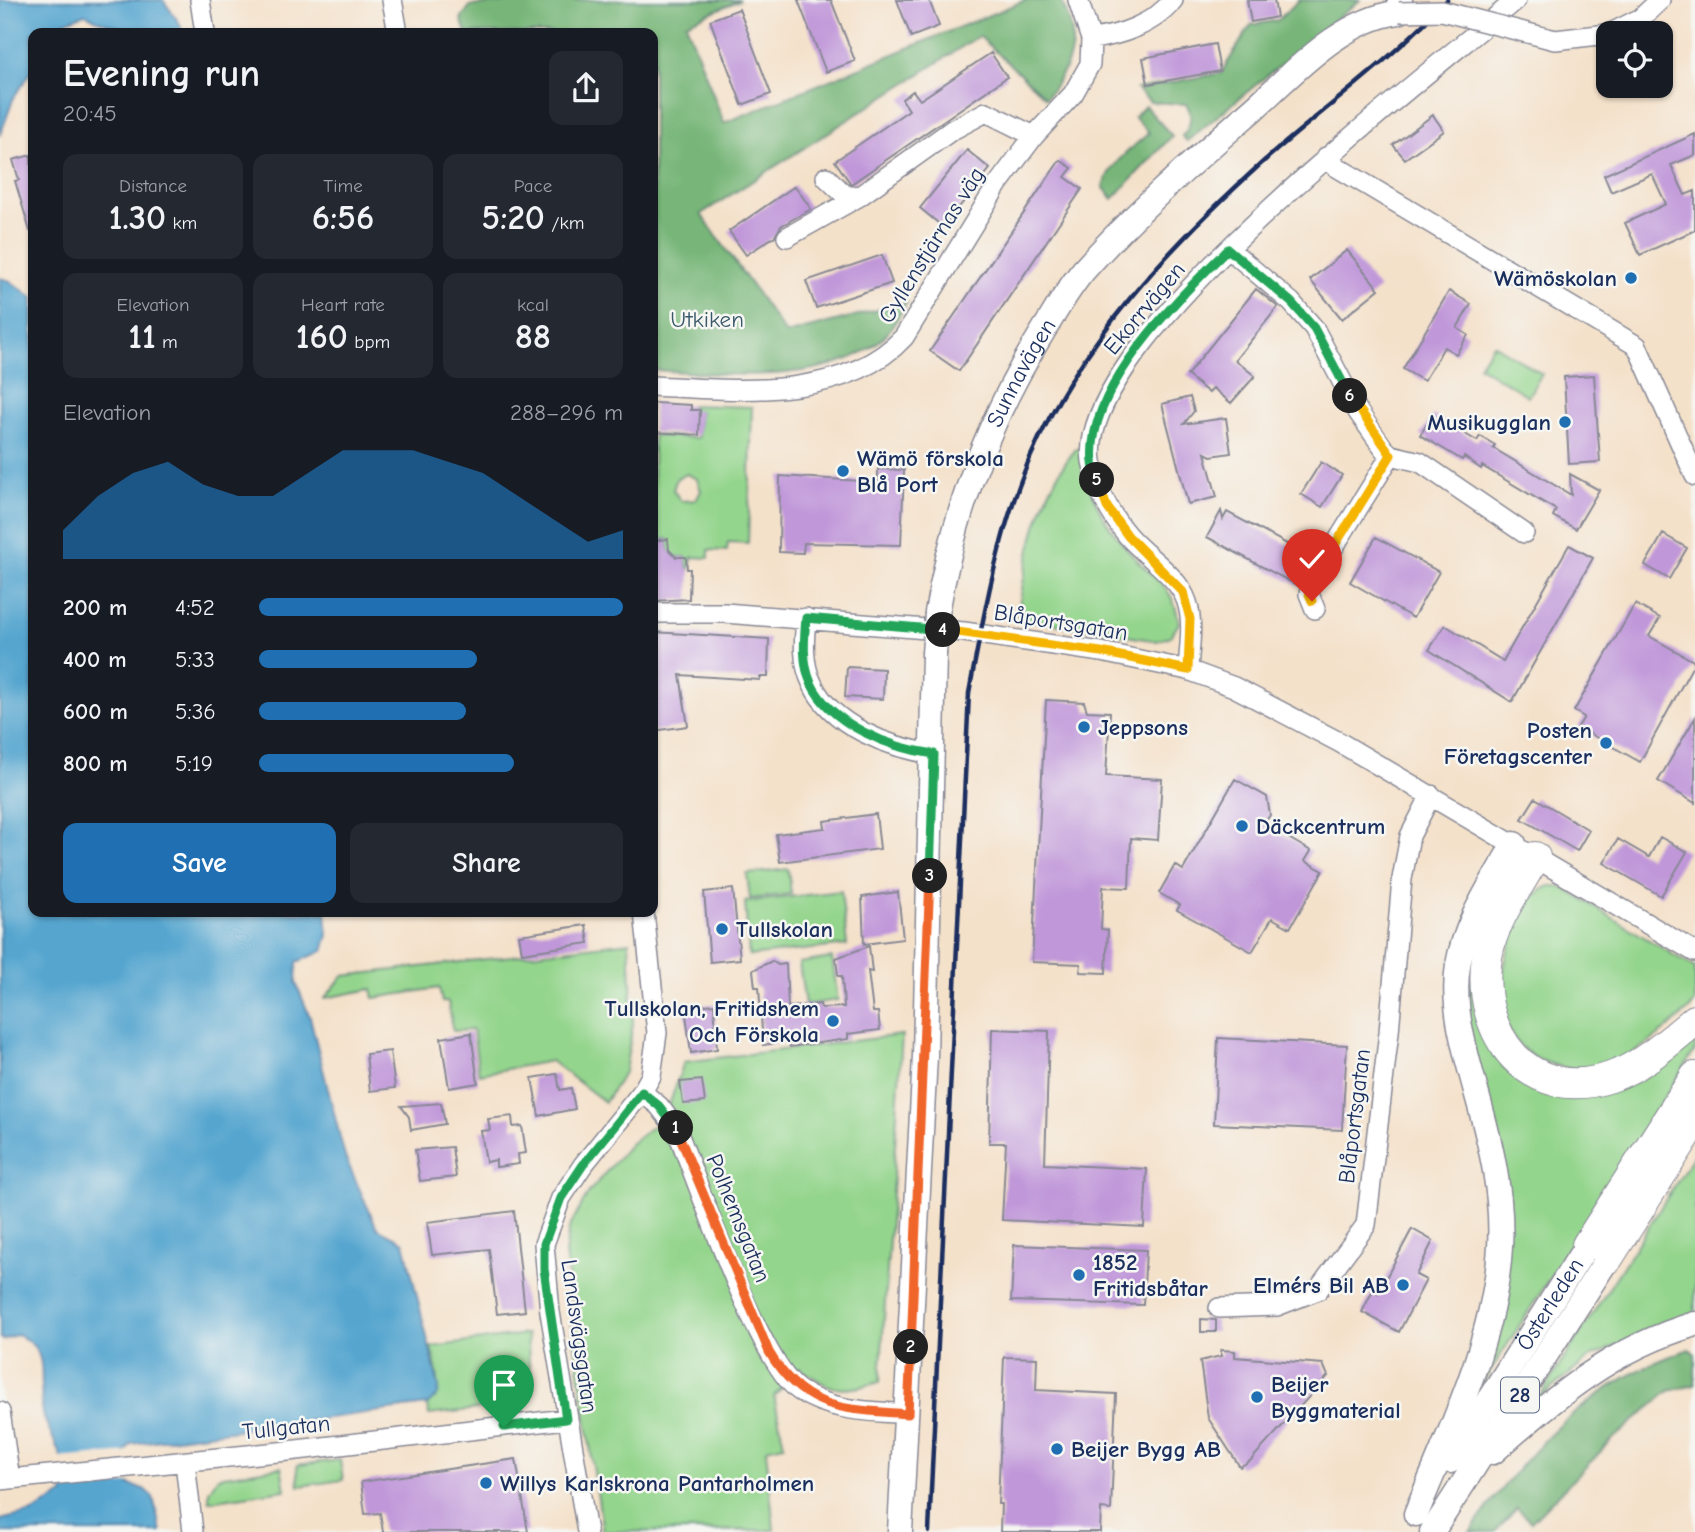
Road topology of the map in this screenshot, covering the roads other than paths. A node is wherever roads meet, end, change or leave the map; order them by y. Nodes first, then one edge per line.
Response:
1 (200, 0) edge
2 (392, 0) edge
3 (1078, 0) edge
4 (1173, 0) edge
5 (1516, 0) edge
6 (1660, 0) edge
7 (1400, 6) edge
8 (1635, 21) edge
9 (204, 28) edge
10 (397, 28) edge
11 (1596, 36) edge
12 (1091, 39) junction
13 (1034, 136) junction
14 (1326, 157) junction
15 (826, 177) dead end
16 (861, 195) junction
17 (787, 237) dead end
18 (1228, 249) junction
19 (658, 386) edge
20 (1391, 455) junction
21 (1695, 476) edge
22 (1524, 533) dead end
23 (1315, 609) dead end
24 (658, 613) edge
25 (806, 618) junction
26 (1188, 670) junction
27 (934, 754) junction
28 (1432, 795) junction
29 (1524, 851) junction
30 (645, 917) edge
31 (1695, 952) edge
32 (1695, 1020) edge
33 (1695, 1077) edge
34 (642, 1092) junction
35 (1695, 1121) edge
36 (1597, 1252) junction
37 (1219, 1308) dead end
38 (1695, 1324) edge
39 (0, 1412) edge
40 (908, 1414) junction
41 (566, 1419) junction
42 (185, 1462) junction
43 (1472, 1471) junction
44 (5, 1479) edge
45 (1418, 1526) edge
46 (193, 1532) edge
47 (587, 1532) edge
48 (900, 1532) edge

1 - 9 street
2 - 10 street
3 - 12 street
4 - 12 street
5 - 14 street, Ekorrvägen
6 - 8 street
7 - 11 street, bridge
7 - 27 main road, Sunnavägen, bridge
12 - 13 street, Gyllenstjärnas väg
13 - 16 street
13 - 19 street, Gyllenstjärnas väg
14 - 18 street, Ekorrvägen
14 - 21 street
15 - 16 street
16 - 17 street
18 - 20 street
18 - 26 street, Ekorrvägen
20 - 22 street
20 - 23 street
24 - 25 street, Blåportsgatan
25 - 26 street, Blåportsgatan
25 - 27 street
26 - 28 street, Blåportsgatan
27 - 40 main road, Sunnavägen
28 - 29 street, Blåportsgatan
28 - 37 street, Blåportsgatan
29 - 31 street, Blåportsgatan
29 - 32 highway
29 - 45 main road
30 - 34 street
33 - 36 highway, Österleden / 28
34 - 40 street, Polhemsgatan
34 - 41 street, Landsvägsgatan
35 - 36 highway, Österleden / 28
36 - 43 main road, Österleden / 28
36 - 45 main road, Österleden / 28
38 - 43 main road
39 - 44 street
40 - 48 main road, Sunnavägen
41 - 42 street, Tullgatan
41 - 47 street, Landsvägsgatan
42 - 44 street, Tullgatan
42 - 46 street
43 - 45 main road, Österleden / 28

